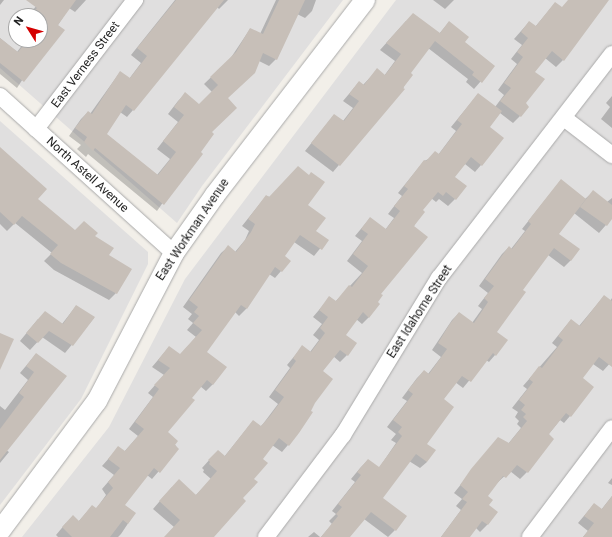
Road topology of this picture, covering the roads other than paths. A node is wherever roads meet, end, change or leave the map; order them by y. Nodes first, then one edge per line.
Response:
1 (135, 0) edge
2 (365, 0) edge
3 (612, 54) edge
4 (0, 96) edge
5 (564, 118) junction
6 (36, 129) junction
7 (612, 155) edge
8 (174, 253) junction
9 (612, 428) edge
10 (0, 532) edge
11 (266, 537) edge
12 (530, 537) edge

1 - 6 street, East Verness Street
2 - 8 street, East Workman Avenue
3 - 5 street, East Idahome Street
4 - 6 street, North Astell Avenue
5 - 7 street
5 - 11 street, East Idahome Street
6 - 8 street, North Astell Avenue
8 - 10 street, East Workman Avenue
9 - 12 street

